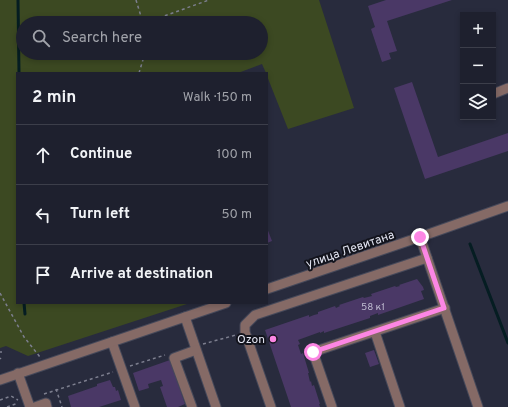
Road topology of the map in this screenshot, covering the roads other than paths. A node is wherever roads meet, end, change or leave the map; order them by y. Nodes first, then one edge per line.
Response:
1 (508, 88) edge
2 (496, 93) edge
3 (508, 206) edge
4 (420, 237) junction
5 (427, 258) junction
6 (268, 289) edge
7 (217, 305) edge
8 (444, 308) junction
9 (185, 317) junction
10 (374, 332) junction
11 (112, 342) junction
12 (196, 350) junction
13 (18, 373) junction
14 (0, 380) edge
15 (30, 407) edge
16 (35, 407) edge
17 (47, 407) edge
18 (135, 407) edge
19 (192, 407) edge
20 (216, 407) edge
21 (271, 407) edge
22 (332, 407) edge
23 (400, 407) edge
24 (478, 407) edge

1 - 2 street
3 - 4 street, улица Левитана
4 - 5 street
4 - 6 street, улица Левитана
5 - 8 street
5 - 21 street
7 - 9 street
8 - 10 street
8 - 24 street
9 - 11 street
9 - 12 street
10 - 22 street
10 - 23 street
11 - 13 street
11 - 18 street
12 - 19 street
12 - 20 street
13 - 14 street
13 - 15 street
16 - 17 street

